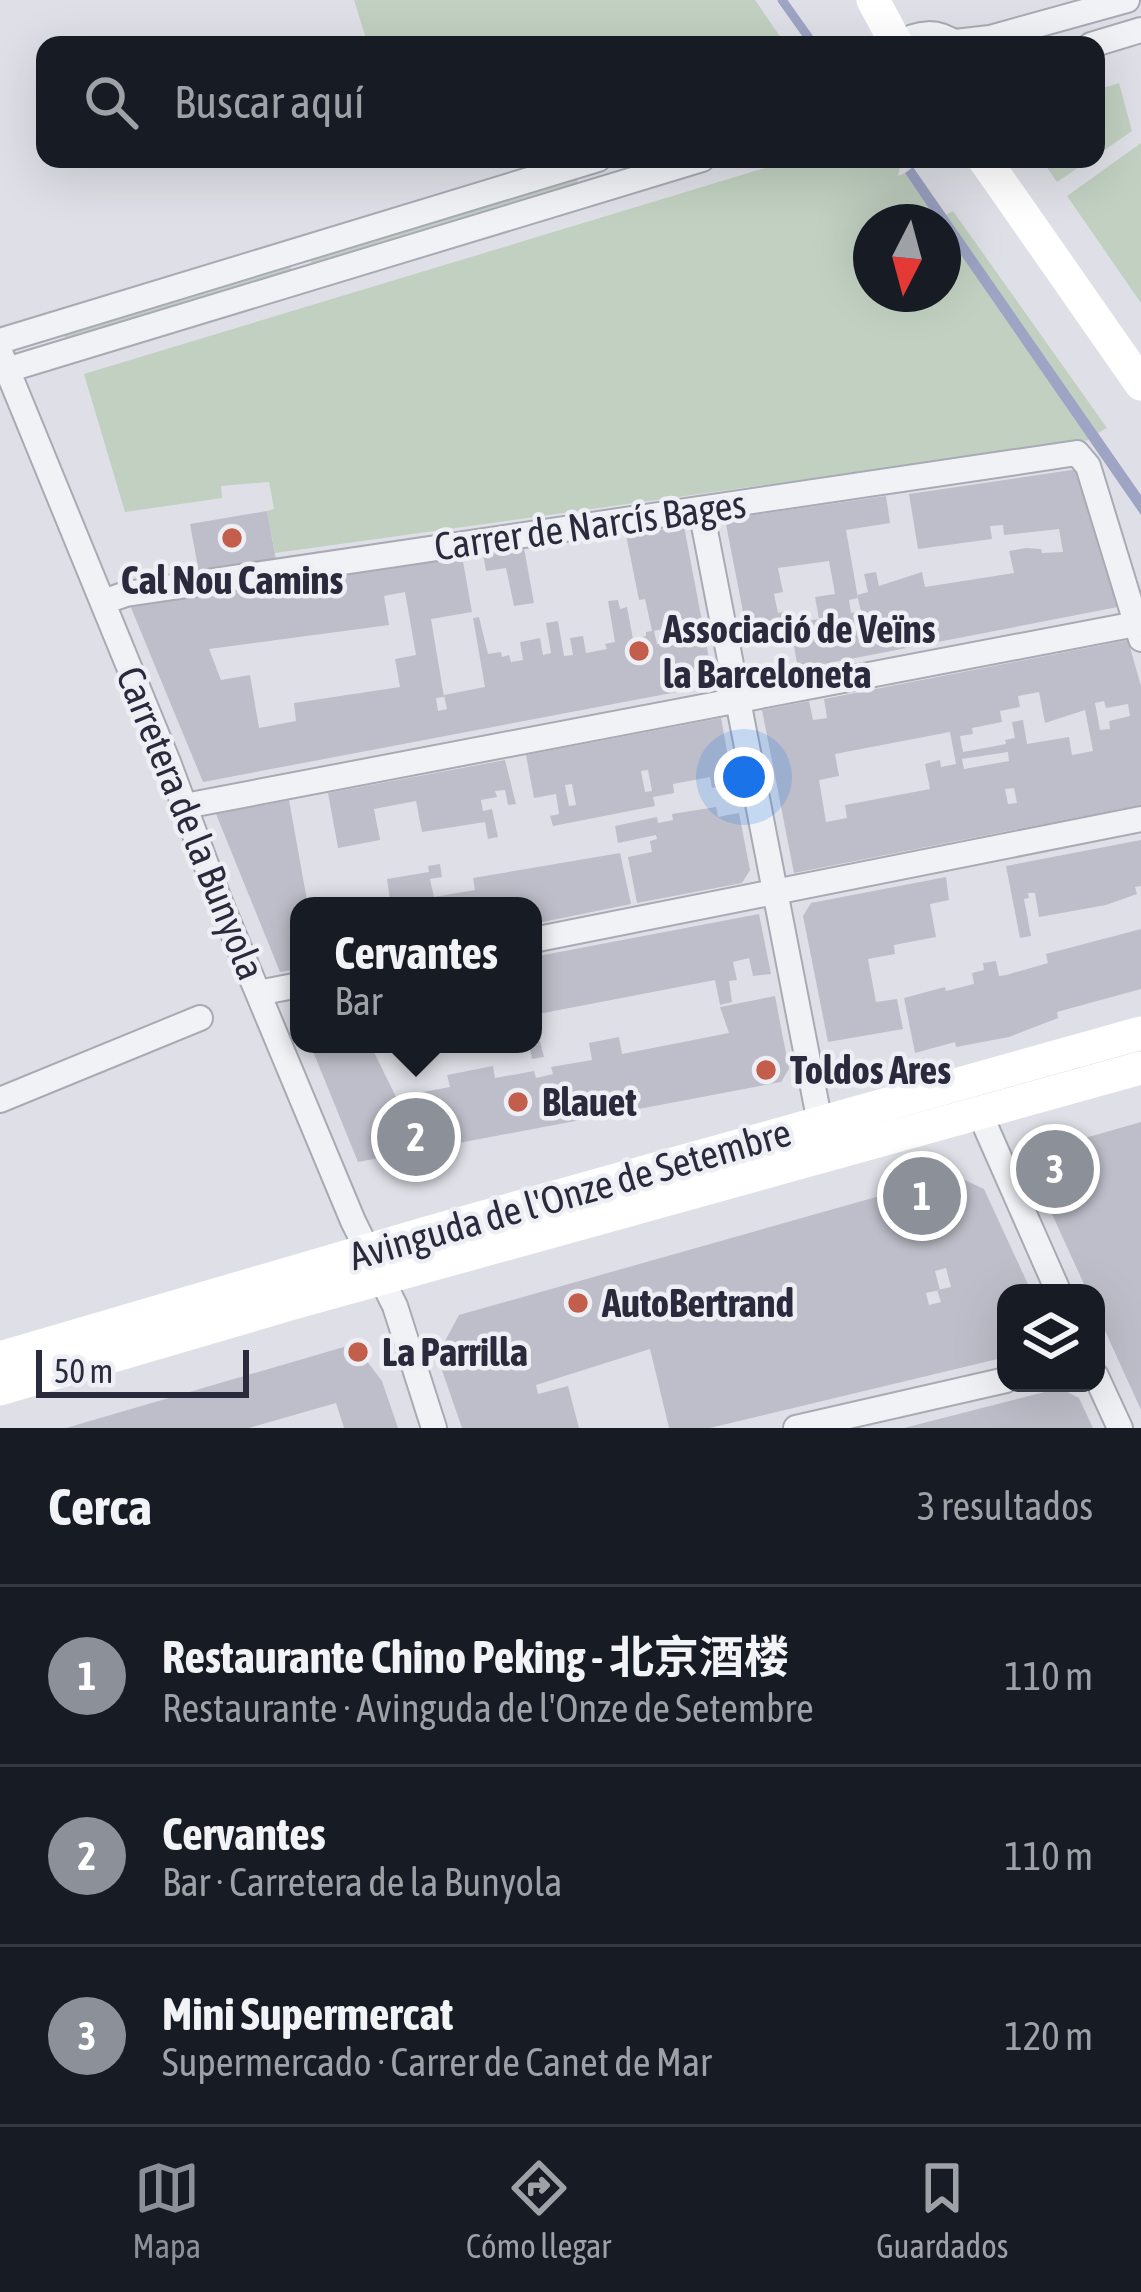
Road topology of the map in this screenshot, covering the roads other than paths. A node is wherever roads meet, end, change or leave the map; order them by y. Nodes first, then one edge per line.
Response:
1 (872, 0) edge
2 (1127, 0) edge
3 (1141, 30) edge
4 (892, 36) edge
5 (996, 36) edge
6 (1105, 41) edge
7 (568, 168) edge
8 (671, 168) edge
9 (990, 168) edge
10 (0, 340) edge
11 (2, 364) edge
12 (1141, 384) edge
13 (701, 510) junction
14 (104, 602) junction
15 (1139, 632) edge
16 (739, 698) junction
17 (185, 806) junction
18 (1141, 819) edge
19 (777, 892) junction
20 (542, 938) edge
21 (290, 987) edge
22 (258, 993) junction
23 (200, 1018) dead end
24 (1141, 1033) edge
25 (1141, 1068) edge
26 (0, 1100) edge
27 (980, 1114) junction
28 (820, 1123) junction
29 (375, 1265) junction
30 (1055, 1284) edge
31 (0, 1358) edge
32 (997, 1381) edge
33 (0, 1389) edge
34 (1103, 1392) edge
35 (434, 1428) edge
36 (796, 1428) edge
37 (1120, 1428) edge

1 - 4 main road
2 - 5 street
3 - 6 street
7 - 10 street
8 - 11 street
9 - 12 main road
11 - 14 street, Carretera de la Bunyola
13 - 14 street, Carrer de Narcís Bages
13 - 15 street, Carrer de Narcís Bages
13 - 16 street
14 - 17 street, Carretera de la Bunyola
15 - 16 street
16 - 17 street
16 - 19 street
17 - 22 street, Carretera de la Bunyola
18 - 19 street
19 - 20 street
19 - 28 street
21 - 22 street
22 - 29 street, Carretera de la Bunyola
23 - 26 street
24 - 28 main road, Avinguda de l'Onze de Setembre
25 - 27 main road, Avinguda de l'Onze de Setembre
27 - 29 main road, Avinguda de l'Onze de Setembre
27 - 30 street
28 - 29 main road, Avinguda de l'Onze de Setembre
29 - 31 main road, Avinguda de l'Onze de Setembre
29 - 33 main road, Avinguda de l'Onze de Setembre
29 - 35 street, Carretera de la Bunyola
32 - 36 street
34 - 37 street

